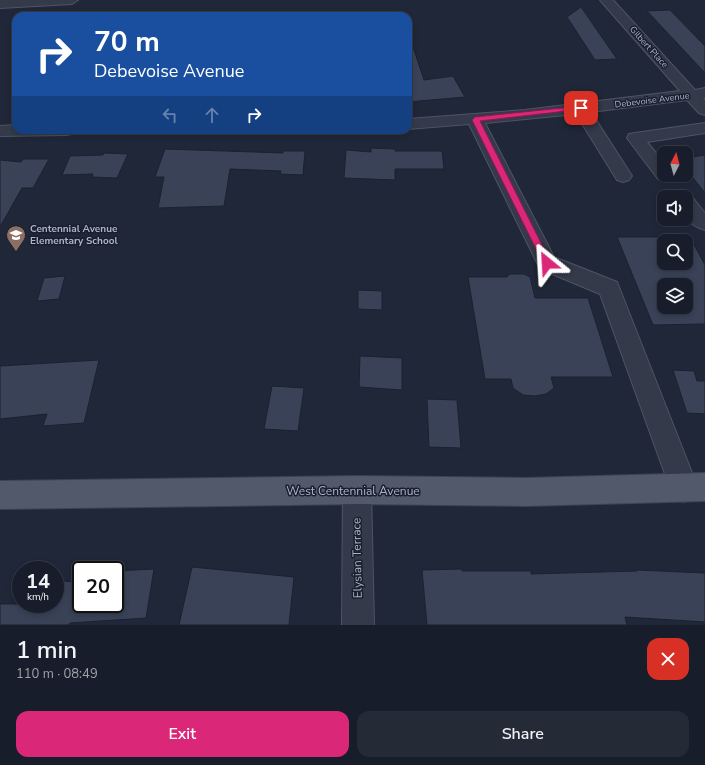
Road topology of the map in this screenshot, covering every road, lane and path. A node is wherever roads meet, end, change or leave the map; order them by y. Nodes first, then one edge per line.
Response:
1 (72, 0) edge
2 (606, 0) edge
3 (0, 4) edge
4 (699, 94) edge
5 (581, 108) junction
6 (705, 110) edge
7 (475, 120) junction
8 (412, 124) edge
9 (705, 128) edge
10 (0, 131) edge
11 (12, 131) edge
12 (623, 176) dead end
13 (674, 188) edge
14 (705, 222) edge
15 (694, 488) edge
16 (356, 490) junction
17 (0, 495) edge
18 (358, 625) edge

1 - 3 street
2 - 4 street, Gilbert Place
4 - 5 street, Debevoise Avenue
4 - 6 street, Gilbert Place
5 - 7 street, Debevoise Avenue
5 - 12 street
7 - 8 street, Debevoise Avenue
7 - 15 street
9 - 13 street
10 - 11 street
13 - 14 street
15 - 16 main road, West Centennial Avenue
16 - 17 main road, West Centennial Avenue
16 - 18 street, Elysian Terrace

